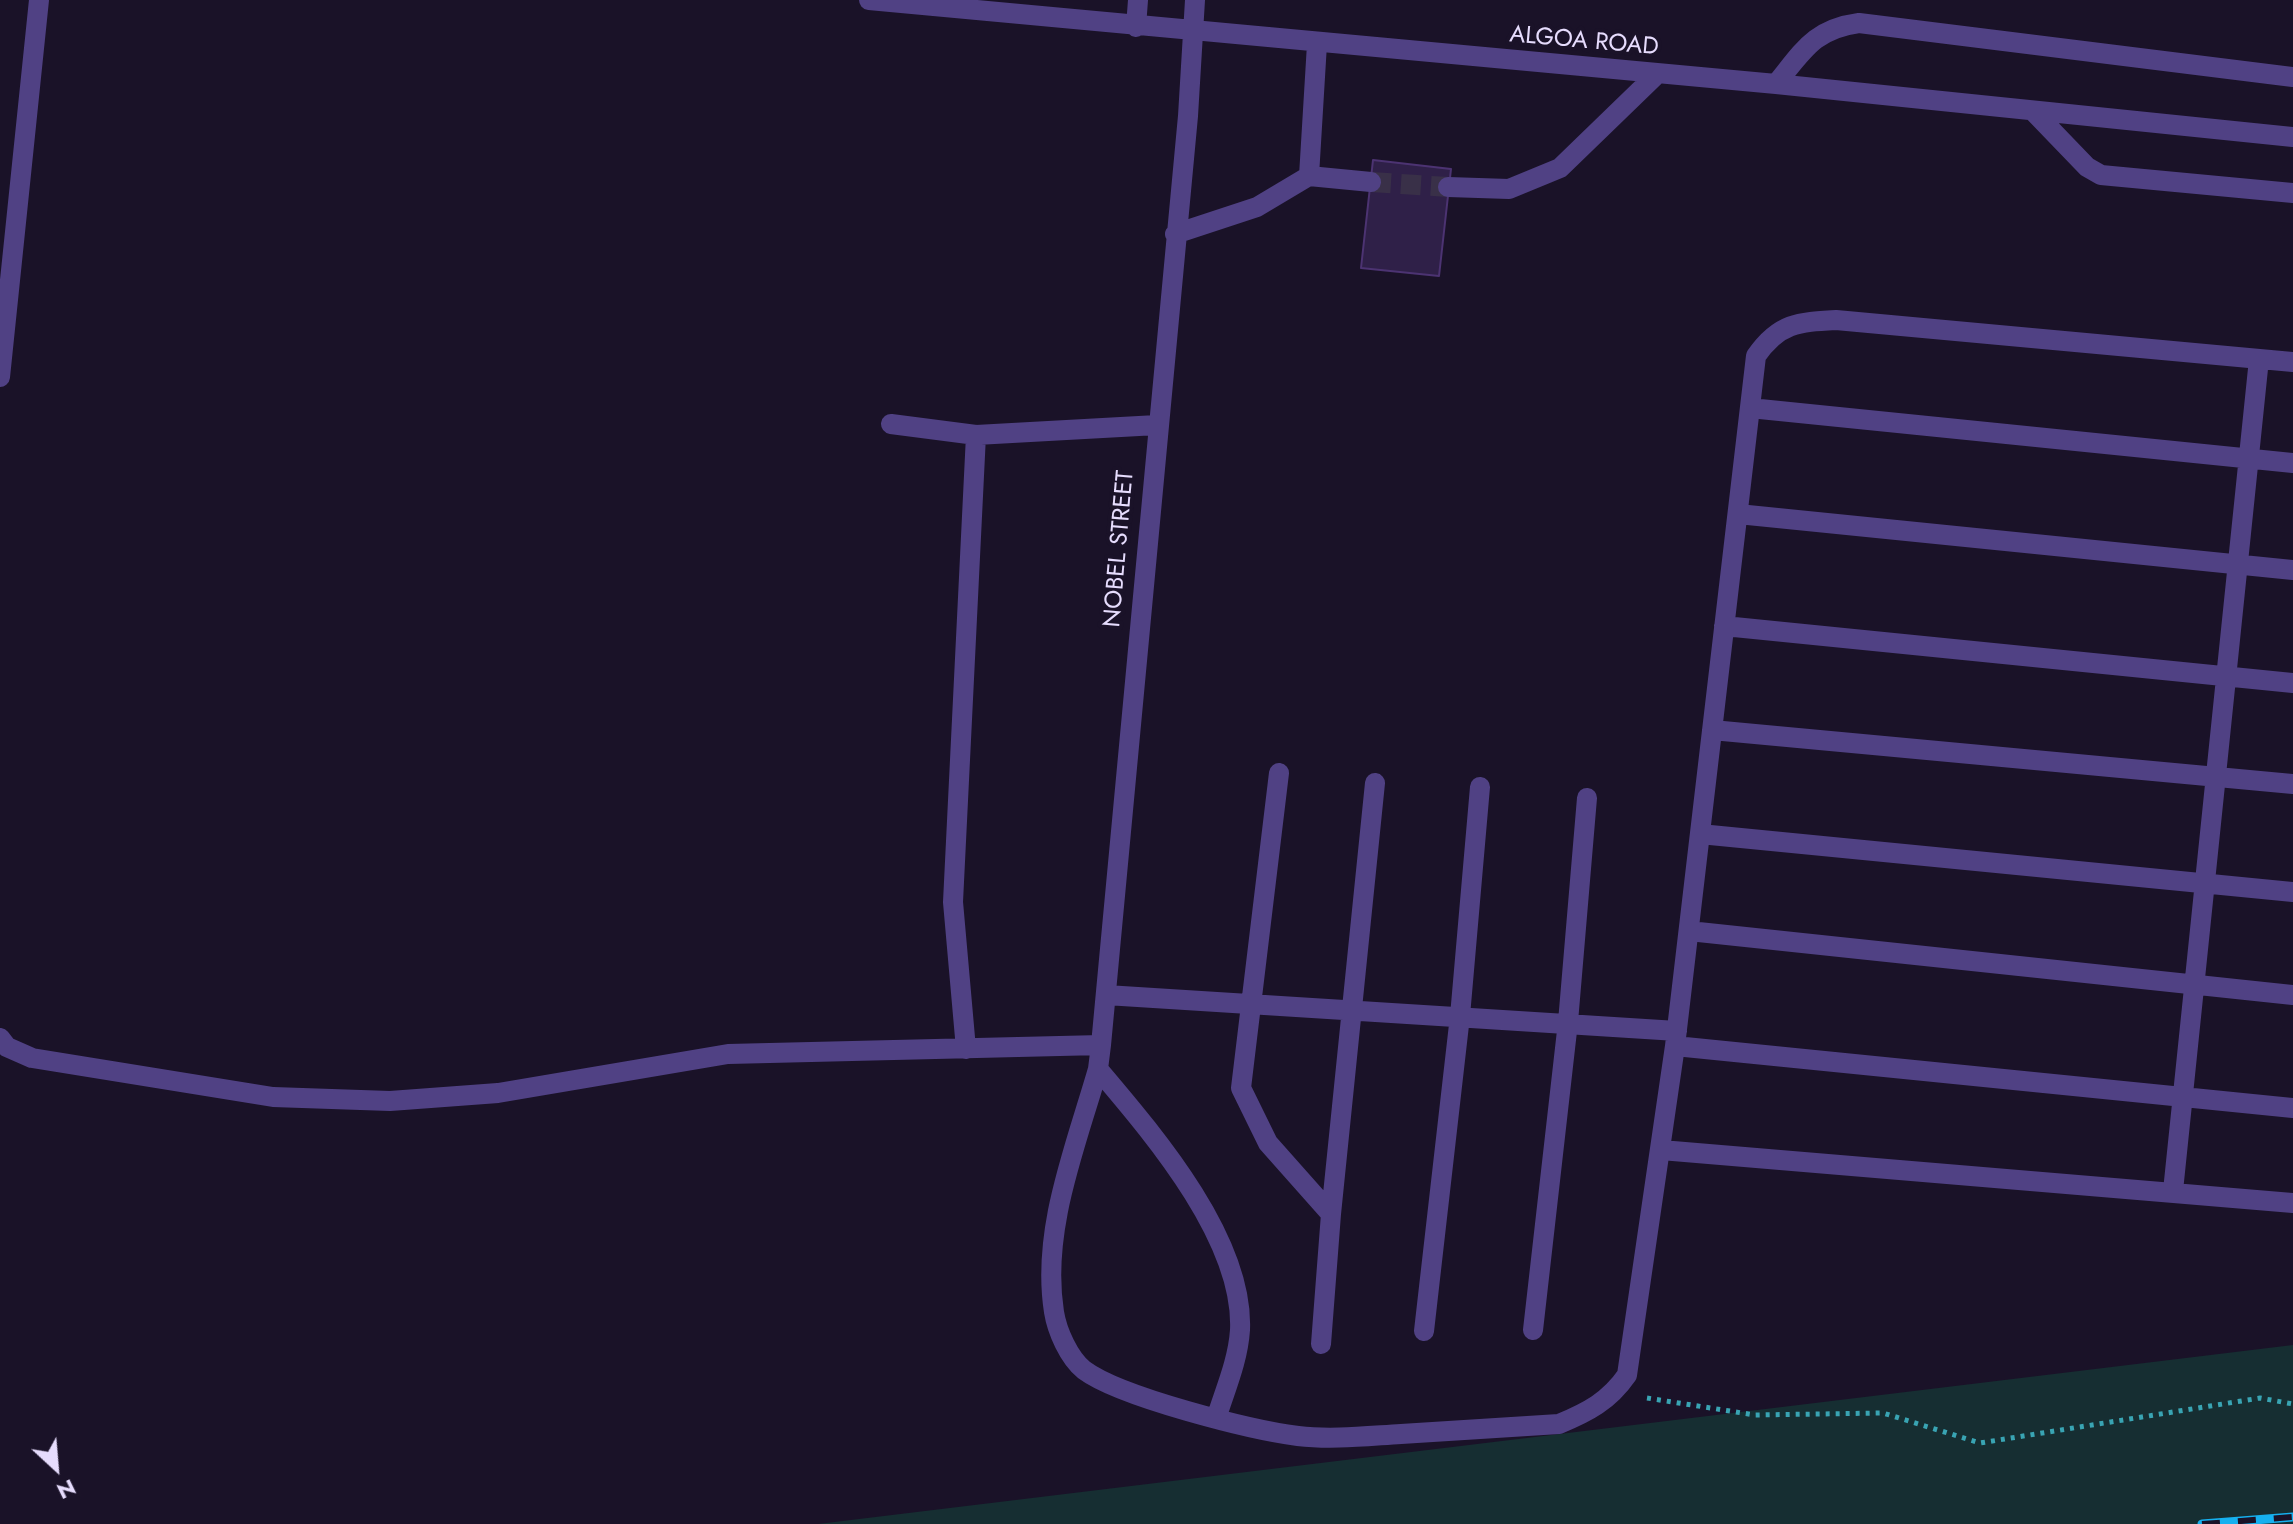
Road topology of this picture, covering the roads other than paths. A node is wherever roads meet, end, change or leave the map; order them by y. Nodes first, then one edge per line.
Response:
1 (39, 0) edge
2 (869, 0) edge
3 (1138, 0) edge
4 (1195, 0) edge
5 (1136, 27) junction
6 (1191, 33) junction
7 (1317, 44) junction
8 (1656, 75) junction
9 (2293, 77) edge
10 (1776, 84) junction
11 (2034, 112) junction
12 (2293, 137) edge
13 (1309, 176) junction
14 (1371, 182) tunnel mouth
15 (1448, 187) tunnel mouth
16 (2293, 193) edge
17 (1175, 234) junction
18 (2259, 359) junction
19 (2293, 362) edge
20 (0, 377) edge
21 (1750, 408) junction
22 (891, 424) dead end
23 (1157, 425) junction
24 (976, 435) junction
25 (2247, 458) junction
26 (2293, 463) edge
27 (1738, 514) junction
28 (2239, 565) junction
29 (2293, 570) edge
30 (1724, 626) junction
31 (2228, 678) junction
32 (2293, 683) edge
33 (1712, 730) junction
34 (1279, 773) dead end
35 (2214, 776) junction
36 (1375, 783) dead end
37 (2293, 784) edge
38 (1480, 787) dead end
39 (1587, 798) dead end
40 (1700, 834) junction
41 (2204, 884) junction
42 (2293, 892) edge
43 (1689, 931) junction
44 (2194, 985) junction
45 (1106, 995) junction
46 (2293, 995) edge
47 (1250, 1004) junction
48 (1353, 1013) junction
49 (1460, 1016) junction
50 (1568, 1022) junction
51 (0, 1038) edge
52 (1676, 1039) junction
53 (1101, 1045) junction
54 (966, 1049) junction
55 (1098, 1069) junction
56 (2180, 1096) junction
57 (2293, 1108) edge
58 (1661, 1150) junction
59 (2173, 1191) junction
60 (2293, 1203) edge
61 (1331, 1214) junction
62 (1533, 1330) dead end
63 (1424, 1331) dead end
64 (1321, 1344) dead end
65 (1216, 1419) junction

1 - 20 street
2 - 5 street, ALGOA ROAD
3 - 5 street
4 - 6 street, NOBEL STREET
5 - 6 street, ALGOA ROAD
6 - 7 street, ALGOA ROAD
6 - 17 street, NOBEL STREET
7 - 8 street, ALGOA ROAD
7 - 13 street
8 - 10 street, ALGOA ROAD
8 - 15 street
9 - 10 street
10 - 11 street, ALGOA ROAD
11 - 12 street, ALGOA ROAD
11 - 16 street
13 - 14 street
13 - 17 street
17 - 23 street, NOBEL STREET
18 - 19 street
18 - 21 street
18 - 25 street
21 - 25 street
21 - 27 street
22 - 24 street
23 - 24 street
23 - 45 street, NOBEL STREET
24 - 54 street
25 - 26 street
25 - 28 street
27 - 28 street
27 - 30 street
28 - 29 street
28 - 31 street
30 - 31 street
30 - 33 street
31 - 32 street
31 - 35 street
33 - 35 street
33 - 40 street
34 - 47 street
35 - 37 street
35 - 41 street
36 - 48 street
38 - 49 street
39 - 50 street
40 - 41 street
40 - 43 street
41 - 42 street
41 - 44 street
43 - 44 street
43 - 52 street
44 - 46 street
44 - 56 street
45 - 47 street
45 - 53 street, NOBEL STREET
47 - 48 street
47 - 61 street
48 - 49 street
48 - 61 street
49 - 50 street
49 - 63 street
50 - 52 street
50 - 62 street
51 - 54 street
52 - 56 street
52 - 58 street
53 - 54 street
53 - 55 street, NOBEL STREET
55 - 65 street
55 - 65 street, NOBEL STREET
56 - 57 street
56 - 59 street
58 - 59 street
58 - 65 street, NOBEL STREET
59 - 60 street
61 - 64 street

